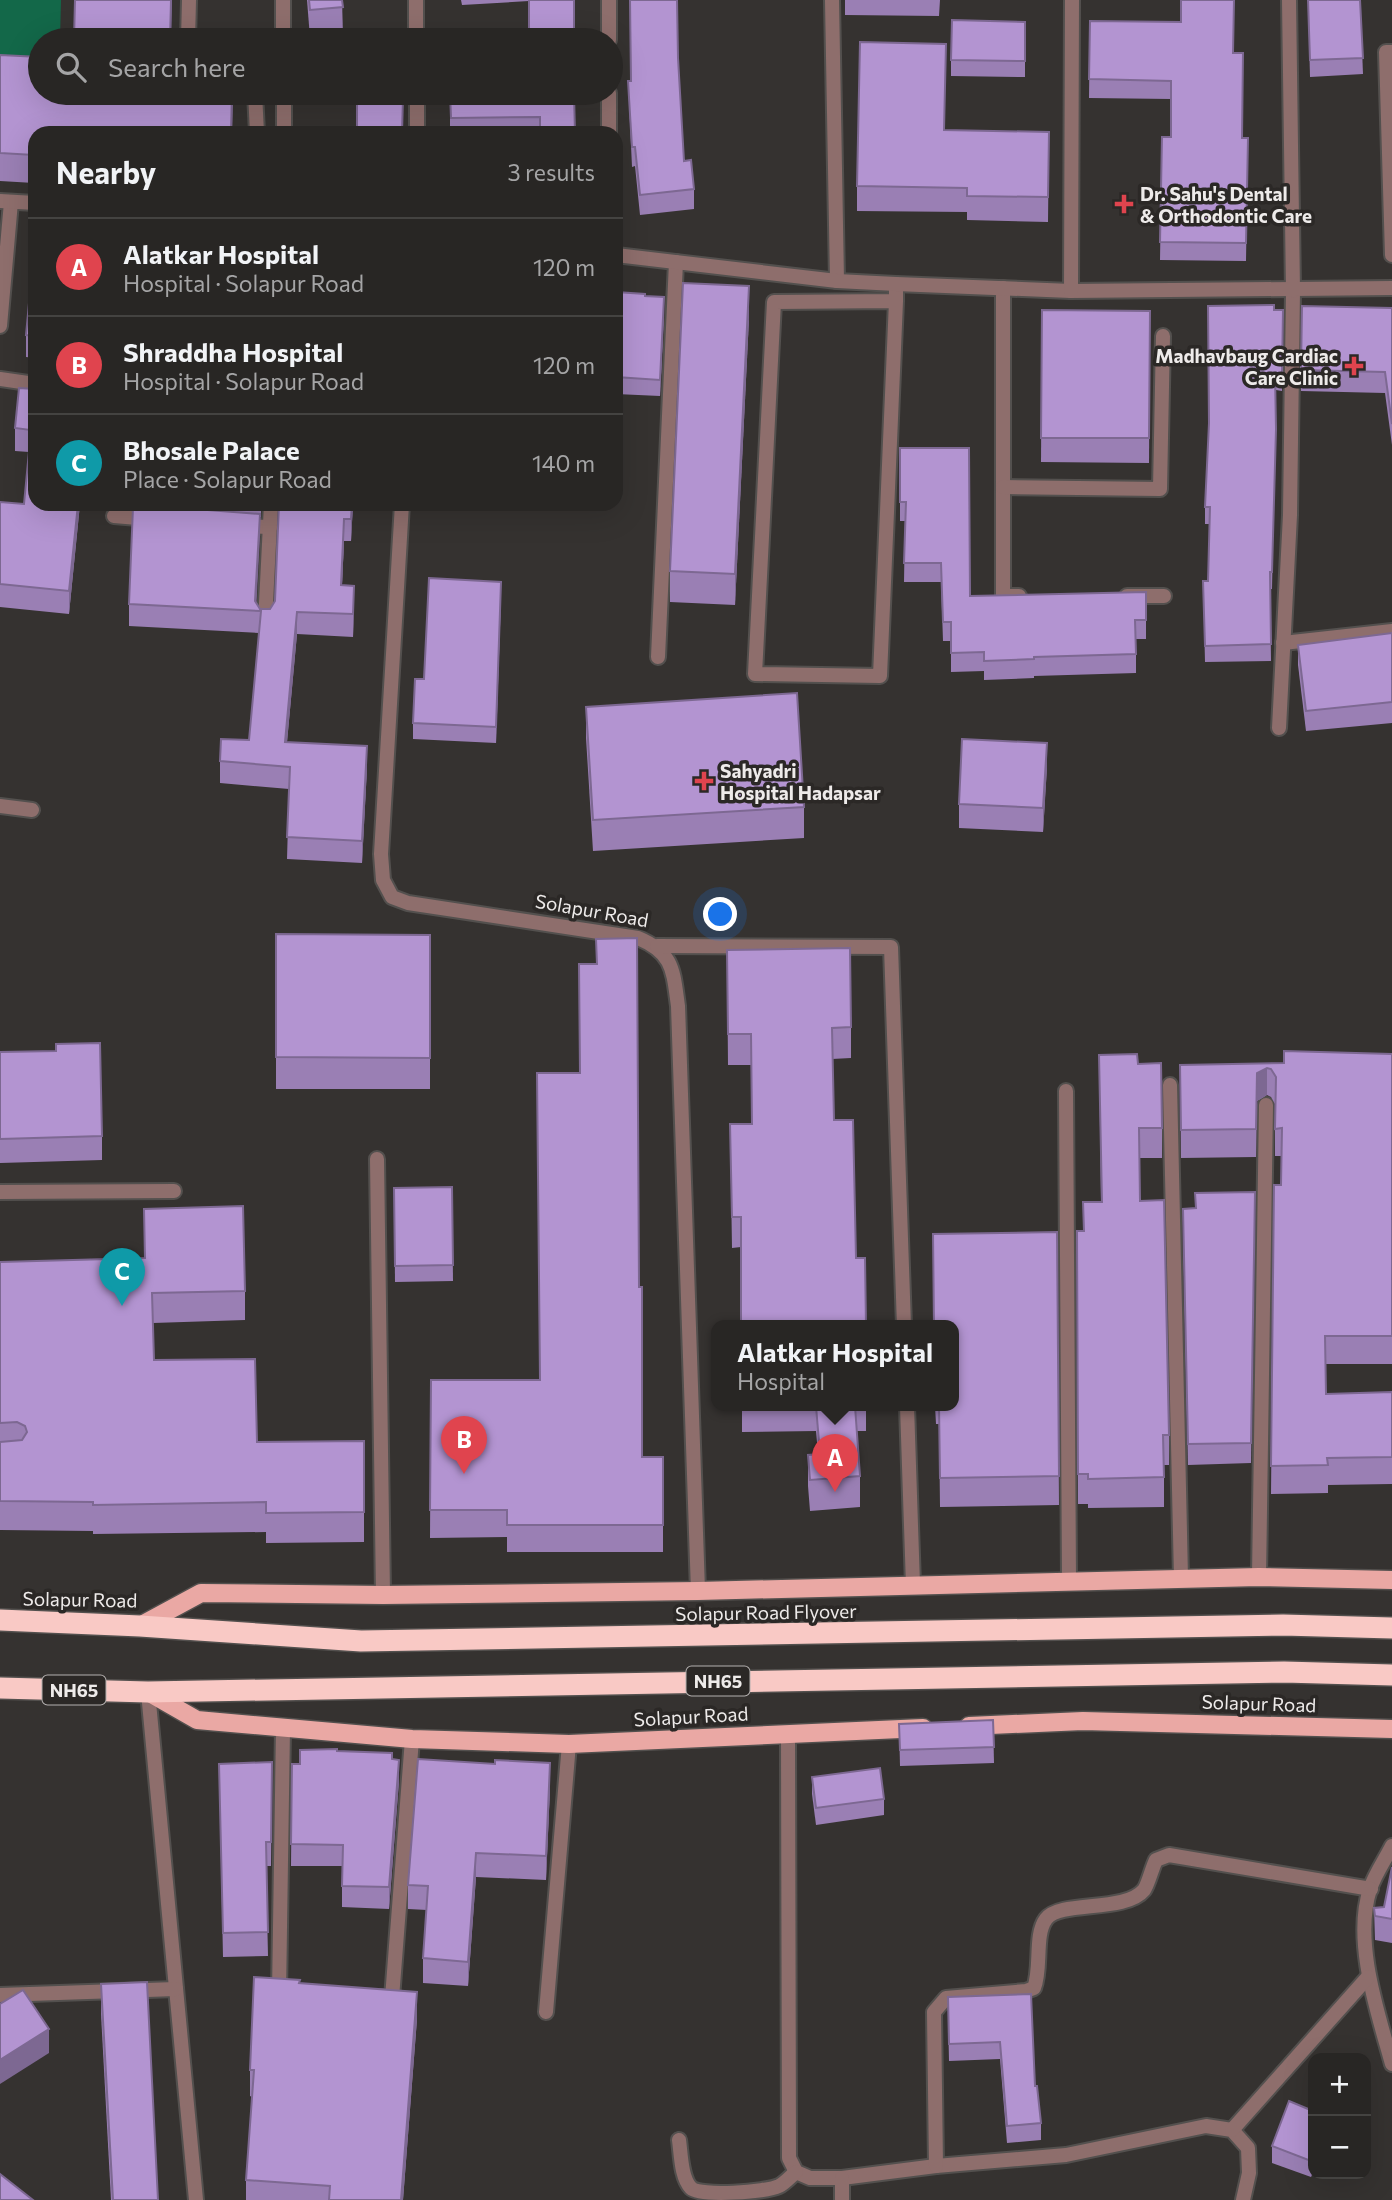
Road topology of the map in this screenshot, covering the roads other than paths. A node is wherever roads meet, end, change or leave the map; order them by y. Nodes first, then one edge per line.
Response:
1 (189, 0) edge
2 (283, 0) edge
3 (416, 0) edge
4 (609, 0) edge
5 (832, 0) edge
6 (1072, 0) edge
7 (1289, 0) edge
8 (188, 28) edge
9 (284, 28) edge
10 (416, 28) edge
11 (609, 28) edge
12 (1392, 52) edge
13 (256, 105) edge
14 (284, 105) edge
15 (417, 105) edge
16 (609, 105) edge
17 (257, 126) edge
18 (284, 126) edge
19 (417, 126) edge
20 (609, 126) edge
21 (6, 201) edge
22 (28, 203) edge
23 (1392, 255) edge
24 (623, 256) edge
25 (677, 262) junction
26 (837, 281) junction
27 (896, 284) junction
28 (1003, 288) junction
29 (1392, 288) edge
30 (1071, 290) junction
31 (1293, 290) junction
32 (895, 301) junction
33 (0, 326) edge
34 (1163, 336) dead end
35 (0, 379) edge
36 (28, 383) edge
37 (1003, 486) junction
38 (271, 511) edge
39 (402, 511) edge
40 (114, 516) dead end
41 (166, 520) edge
42 (231, 525) edge
43 (270, 527) junction
44 (1030, 596) edge
45 (1110, 596) edge
46 (1164, 596) dead end
47 (265, 622) edge
48 (1392, 631) edge
49 (1283, 643) junction
50 (658, 657) dead end
51 (1279, 728) dead end
52 (0, 806) edge
53 (32, 810) dead end
54 (657, 946) junction
55 (1170, 1085) dead end
56 (1066, 1091) dead end
57 (1266, 1105) dead end
58 (377, 1159) dead end
59 (174, 1191) dead end
60 (0, 1192) edge
61 (904, 1320) edge
62 (907, 1411) edge
63 (1259, 1577) junction
64 (1181, 1578) junction
65 (1392, 1580) edge
66 (1069, 1581) junction
67 (913, 1585) junction
68 (698, 1591) junction
69 (383, 1595) junction
70 (0, 1620) edge
71 (141, 1626) junction
72 (1392, 1628) edge
73 (1392, 1675) edge
74 (0, 1688) edge
75 (148, 1692) junction
76 (283, 1728) junction
77 (1392, 1729) edge
78 (788, 1734) junction
79 (412, 1739) junction
80 (569, 1744) junction
81 (1392, 1846) edge
82 (1371, 1889) junction
83 (1368, 1977) junction
84 (176, 1989) junction
85 (292, 1994) edge
86 (0, 1995) edge
87 (367, 1997) edge
88 (546, 2012) dead end
89 (1392, 2064) edge
90 (1232, 2130) junction
91 (679, 2140) dead end
92 (936, 2166) junction
93 (796, 2172) junction
94 (842, 2178) junction
95 (196, 2200) edge
96 (842, 2200) edge
97 (1243, 2200) edge

1 - 8 street
2 - 9 street
3 - 10 street
4 - 11 street
5 - 26 street
6 - 30 street
7 - 31 street
12 - 23 street
13 - 17 street
14 - 18 street
15 - 19 street
16 - 20 street
21 - 22 street
21 - 33 street
24 - 25 street
25 - 26 street
25 - 50 street
26 - 27 street
27 - 28 street
27 - 32 street
28 - 30 street
28 - 37 street
29 - 31 street
30 - 31 street
31 - 49 street
32 - 32 street
34 - 37 street
35 - 36 street
37 - 44 street
38 - 43 street
39 - 54 street, Solapur Road
40 - 41 street
42 - 43 street
43 - 47 street
45 - 46 street
48 - 49 street
49 - 51 street
52 - 53 street
54 - 61 street
54 - 68 street, Solapur Road
55 - 64 street
56 - 66 street
57 - 63 street
58 - 69 street
59 - 60 street
62 - 67 street
63 - 64 main road, Solapur Road
63 - 65 main road, Solapur Road
64 - 66 main road, Solapur Road
66 - 67 main road, Solapur Road
67 - 68 main road, Solapur Road
68 - 69 main road, Solapur Road
69 - 71 main road, Solapur Road
70 - 71 highway, Solapur Road
71 - 72 highway, Solapur Road Flyover
73 - 75 highway, NH65
74 - 75 highway, Solapur Road / NH65
75 - 76 main road, Solapur Road
75 - 84 street
76 - 79 main road, Solapur Road
76 - 85 street
77 - 78 main road, Solapur Road
78 - 80 main road, Solapur Road
78 - 93 street
79 - 80 main road, Solapur Road
79 - 87 street
80 - 88 street
81 - 82 street
82 - 83 street
82 - 92 street
83 - 89 street
83 - 90 street
84 - 86 street
84 - 95 street
90 - 92 street
90 - 97 street
91 - 93 street
92 - 94 street
93 - 94 street
94 - 96 street

